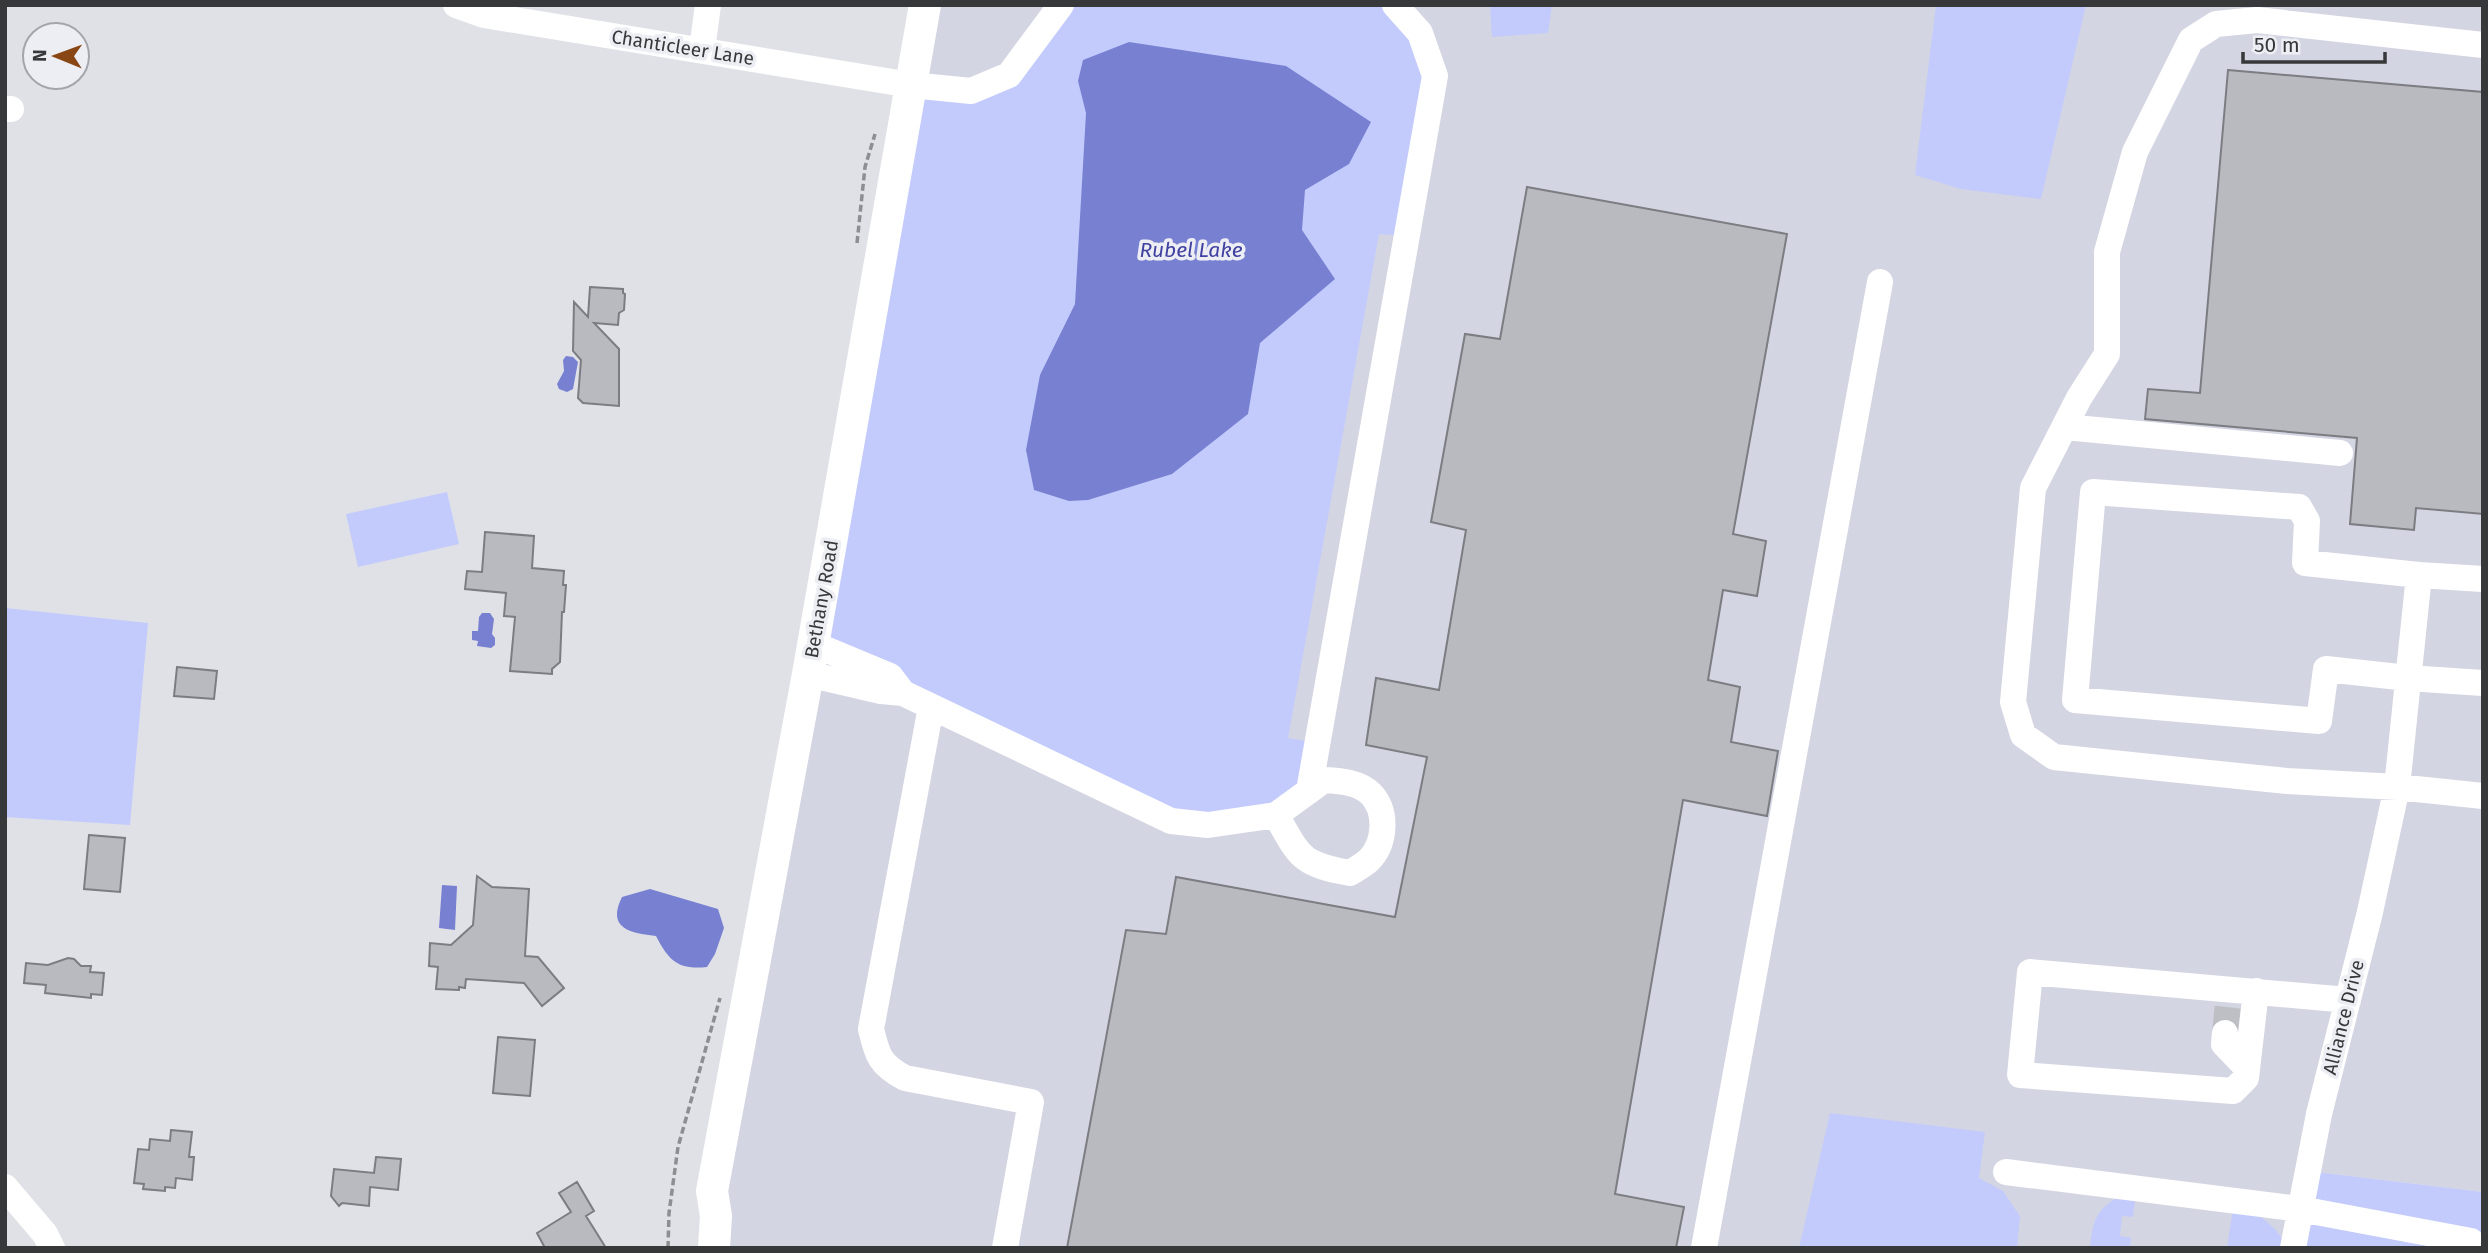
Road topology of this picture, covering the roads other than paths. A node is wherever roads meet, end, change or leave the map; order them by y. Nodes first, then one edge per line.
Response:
1 (456, 5) edge
2 (708, 5) edge
3 (925, 5) edge
4 (1061, 5) edge
5 (1395, 5) edge
6 (2483, 45) edge
7 (702, 50) junction
8 (911, 85) junction
9 (1880, 282) dead end
10 (2065, 427) junction
11 (2340, 453) dead end
12 (2418, 575) junction
13 (2483, 579) edge
14 (811, 659) junction
15 (2408, 678) junction
16 (2483, 683) edge
17 (932, 707) junction
18 (2397, 787) junction
19 (1309, 791) junction
20 (2483, 796) edge
21 (1276, 815) junction
22 (2256, 991) junction
23 (2348, 1000) junction
24 (2225, 1032) tunnel mouth
25 (2247, 1068) junction
26 (2006, 1172) dead end
27 (5, 1187) edge
28 (712, 1191) junction
29 (2300, 1209) junction
30 (52, 1248) edge
31 (692, 1248) edge
32 (714, 1248) edge
33 (1005, 1248) edge
34 (1704, 1248) edge
35 (2293, 1248) edge
36 (2475, 1248) edge

1 - 7 street, Chanticleer Lane
2 - 7 street
3 - 8 main road, Bethany Road
4 - 8 street, Chanticleer Lane
5 - 19 street
6 - 10 street
7 - 8 street, Chanticleer Lane
8 - 14 main road, Bethany Road
9 - 34 street
10 - 11 street
10 - 18 street
12 - 13 street
12 - 15 street, Alliance Drive
12 - 15 street
14 - 17 street
14 - 28 main road, Bethany Road
15 - 16 street
15 - 18 street, Alliance Drive
17 - 21 street
17 - 33 street
18 - 20 street
18 - 23 street, Alliance Drive
19 - 21 street
19 - 21 street
22 - 23 street
22 - 25 street
22 - 25 street
23 - 29 street, Alliance Drive
24 - 25 street
26 - 29 street
27 - 30 street
28 - 31 main road, Bethany Road
28 - 32 main road, Bethany Road
29 - 35 street, Alliance Drive
29 - 36 street

